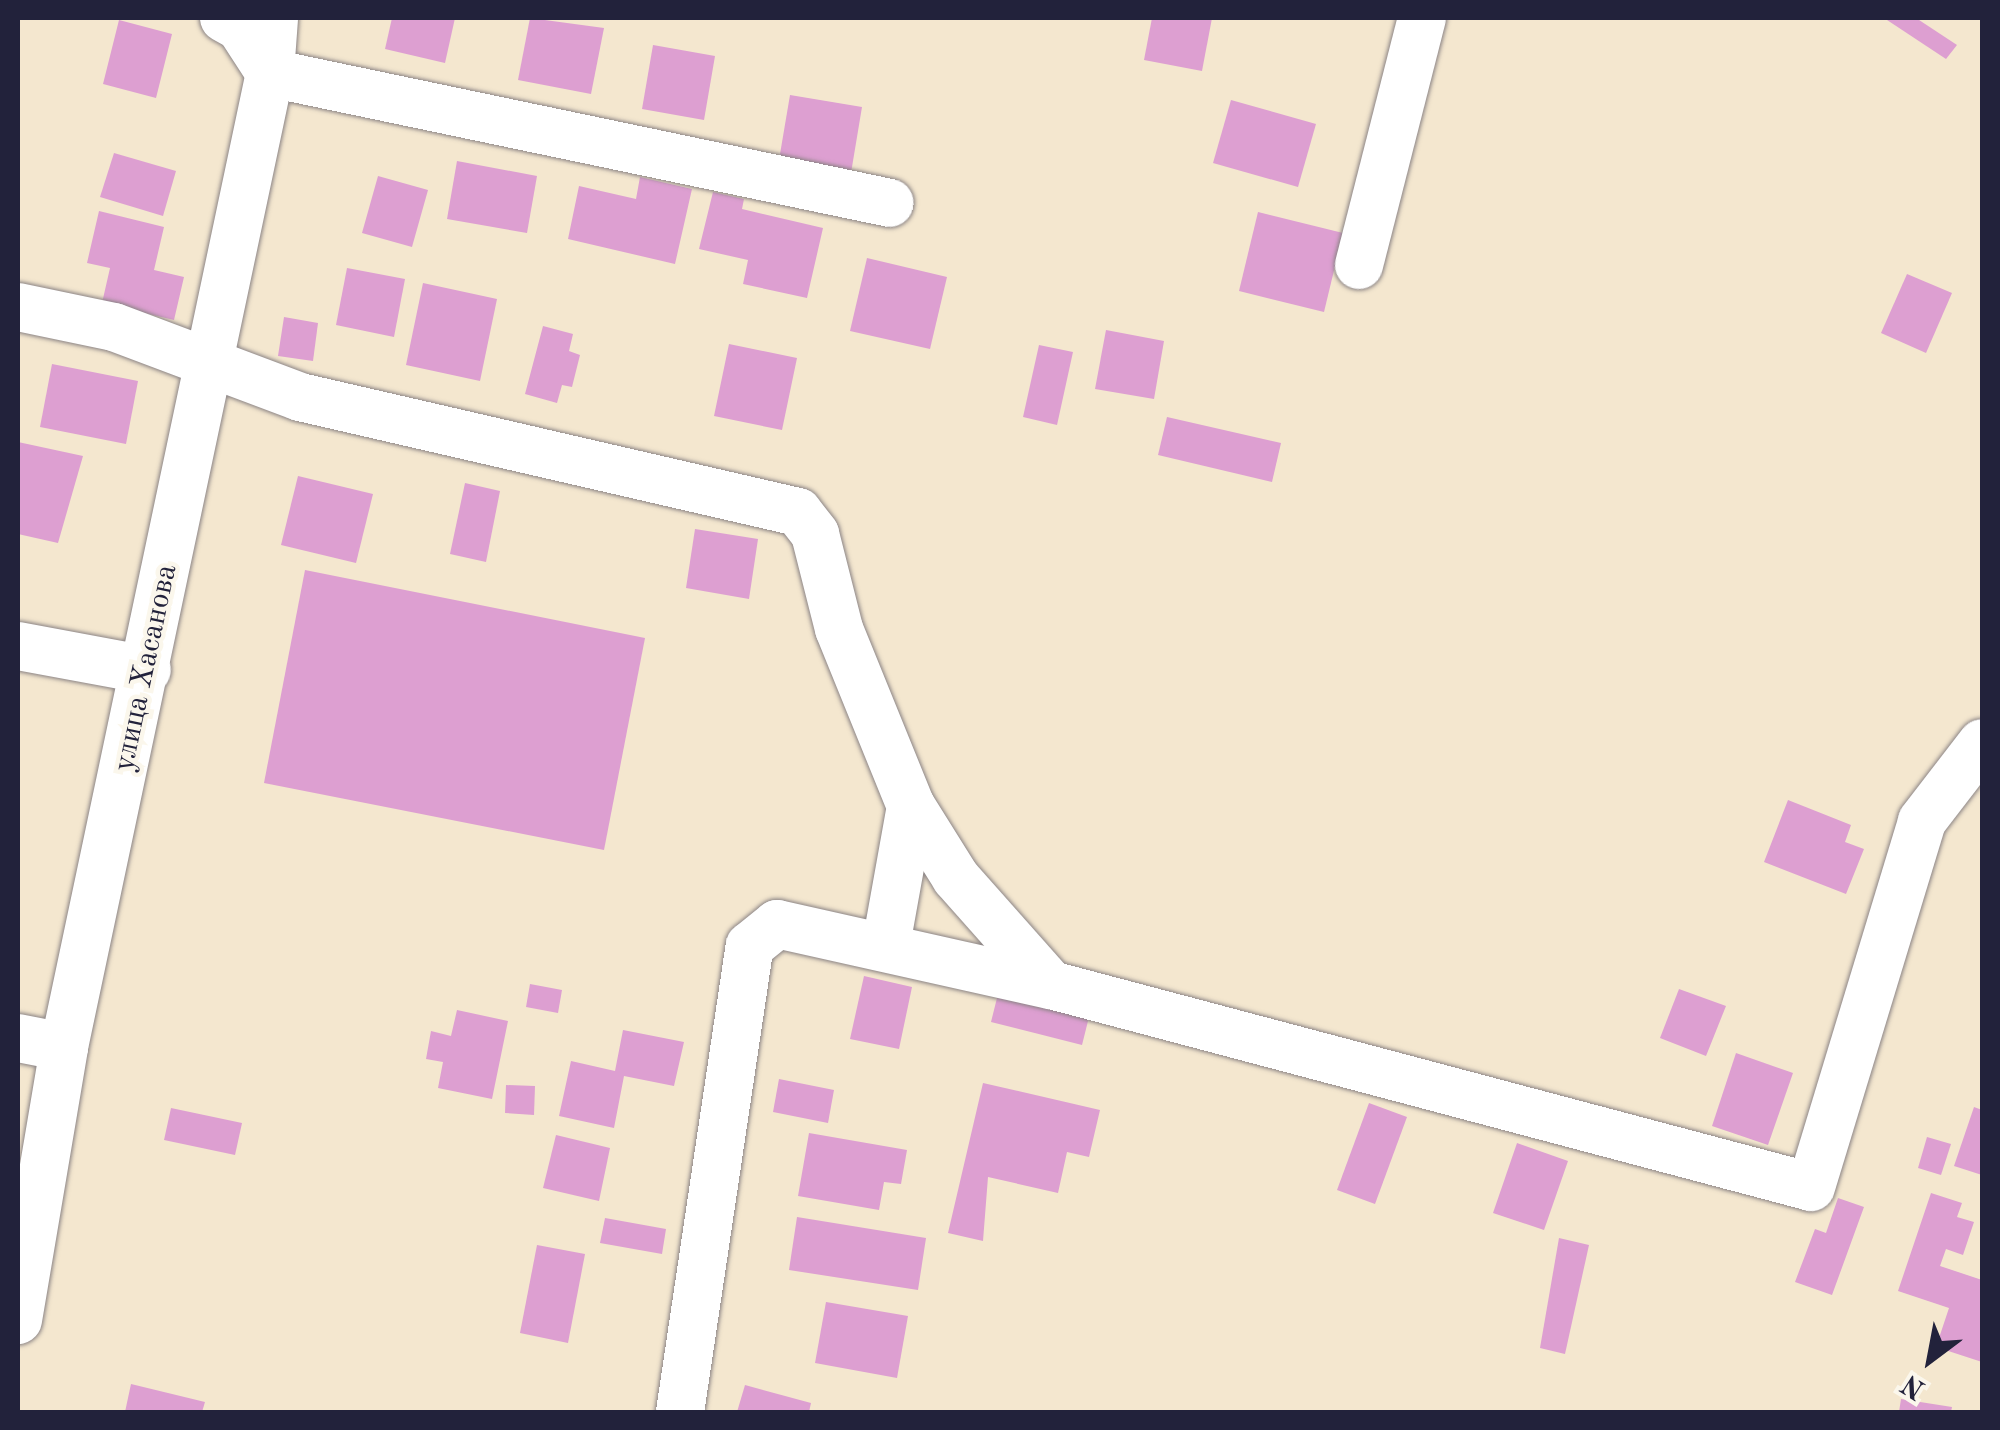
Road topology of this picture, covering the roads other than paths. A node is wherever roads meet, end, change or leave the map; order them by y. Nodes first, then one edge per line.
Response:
1 (224, 18) edge
2 (274, 18) edge
3 (1422, 18) edge
4 (270, 73) junction
5 (890, 203) dead end
6 (1358, 266) dead end
7 (18, 307) edge
8 (205, 365) junction
9 (18, 646) edge
10 (147, 670) junction
11 (1982, 743) edge
12 (911, 806) junction
13 (886, 945) junction
14 (1051, 985) junction
15 (18, 1038) edge
16 (64, 1048) junction
17 (18, 1320) edge
18 (680, 1412) edge

1 - 4 street
2 - 4 street, улица Хасанова
3 - 6 street
4 - 5 street
4 - 8 street, улица Хасанова
7 - 8 street
8 - 10 street, улица Хасанова
8 - 12 street
9 - 10 street
10 - 16 street, улица Хасанова
11 - 14 street
12 - 13 street
12 - 14 street
13 - 14 street
13 - 18 street
15 - 16 street
16 - 17 street, улица Хасанова

